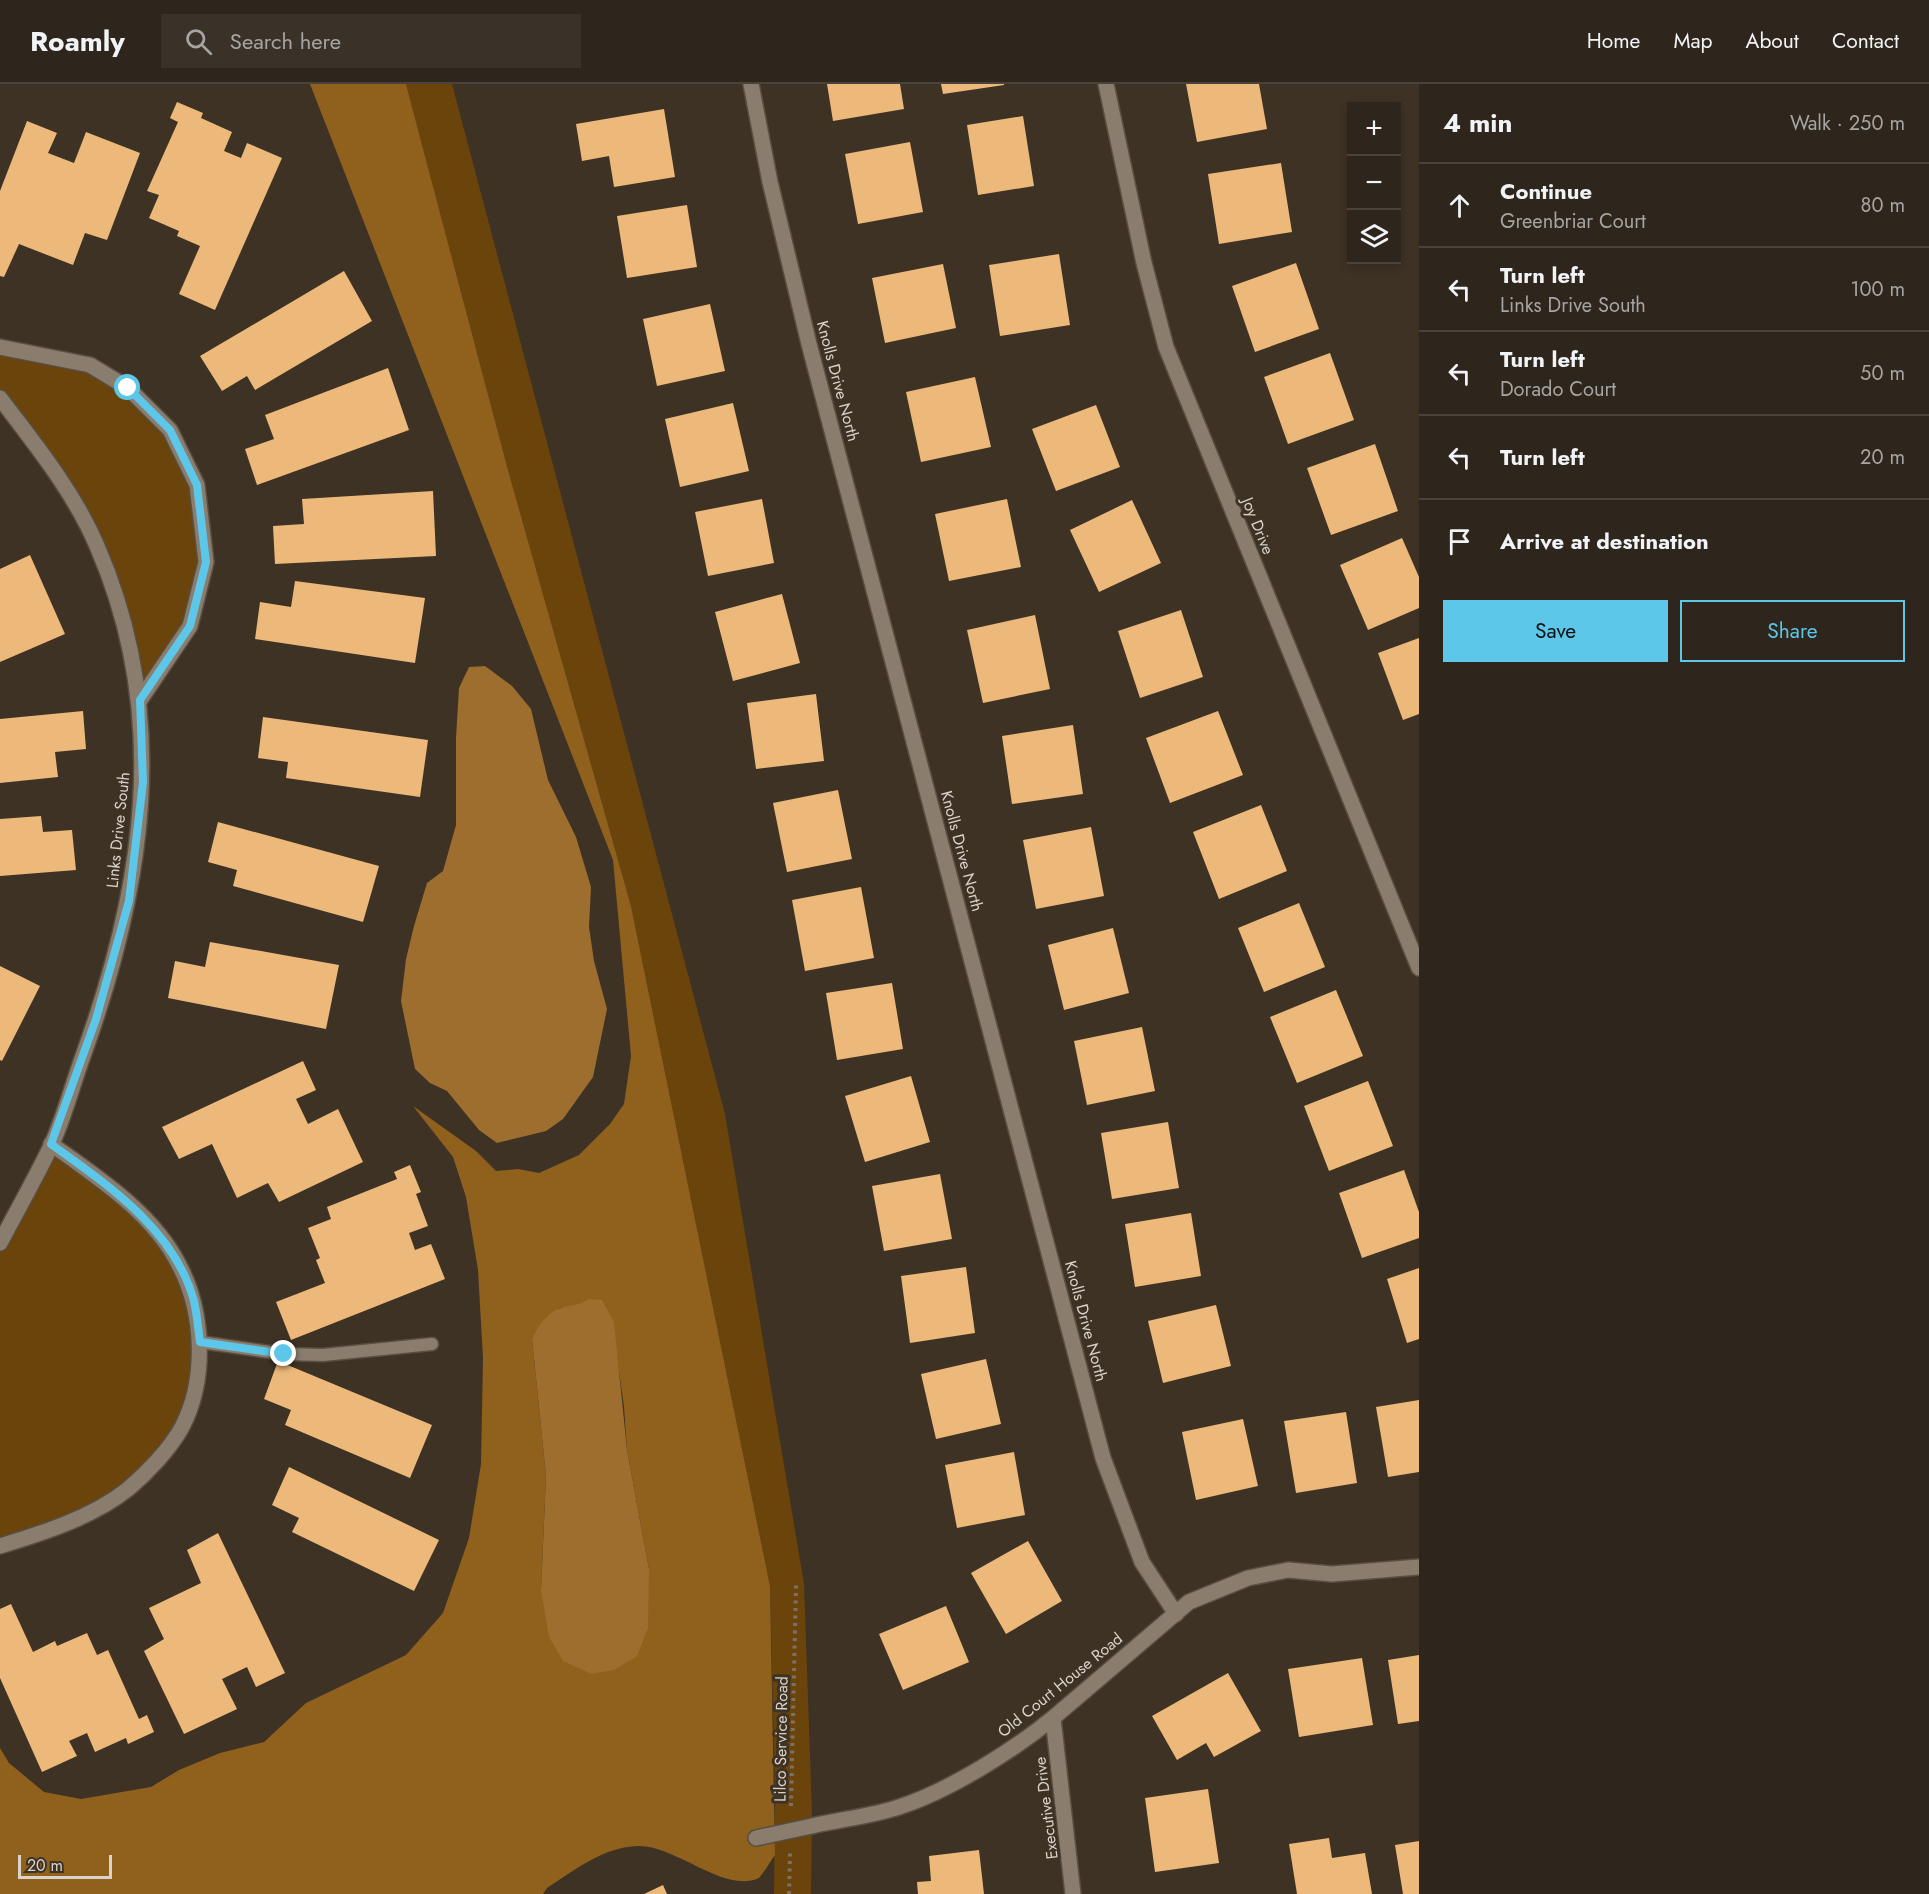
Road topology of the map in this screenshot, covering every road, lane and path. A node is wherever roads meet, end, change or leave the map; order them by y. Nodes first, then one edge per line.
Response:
1 (751, 84) edge
2 (1106, 84) edge
3 (0, 347) edge
4 (0, 398) edge
5 (140, 700) junction
6 (1419, 968) edge
7 (51, 1144) junction
8 (0, 1243) edge
9 (200, 1342) junction
10 (432, 1344) dead end
11 (0, 1546) edge
12 (1419, 1567) edge
13 (796, 1585) dead end
14 (1176, 1614) junction
15 (1053, 1718) junction
16 (791, 1807) dead end
17 (763, 1836) dead end
18 (790, 1842) dead end
19 (789, 1894) edge
20 (1073, 1894) edge

1 - 14 street, Knolls Drive North
2 - 6 street, Joy Drive
3 - 5 street
4 - 5 street, Links Drive South
5 - 7 street, Links Drive South
7 - 8 street, Links Drive South
7 - 9 street
9 - 10 lane
9 - 11 street
12 - 14 street, Old Court House Road
13 - 16 path, Lilco Service Road
14 - 15 street, Old Court House Road
15 - 17 street, Old Court House Road, bridge
15 - 20 street, Executive Drive
18 - 19 path

